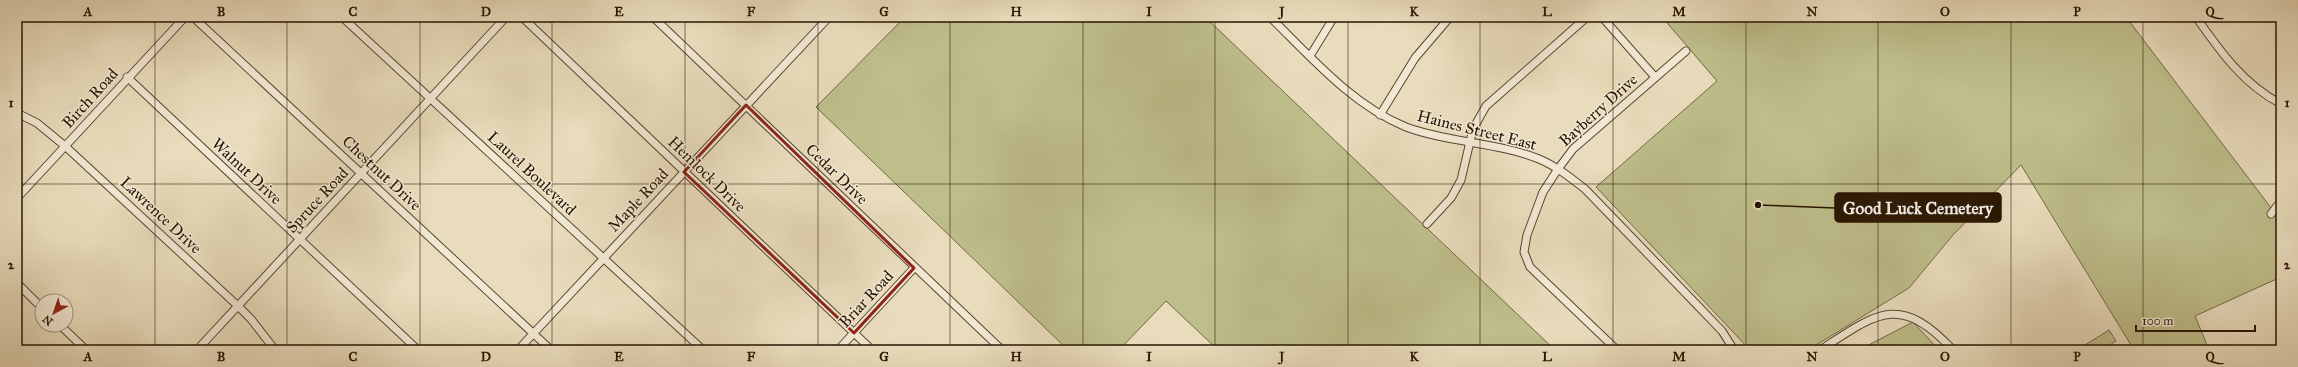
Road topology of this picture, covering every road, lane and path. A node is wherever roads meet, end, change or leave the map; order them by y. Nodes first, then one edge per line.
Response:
1 (185, 17) edge
2 (193, 17) edge
3 (342, 17) edge
4 (506, 17) edge
5 (522, 17) edge
6 (653, 17) edge
7 (829, 17) edge
8 (1270, 17) edge
9 (1334, 17) edge
10 (1450, 17) edge
11 (1587, 17) edge
12 (1602, 17) edge
13 (2196, 17) edge
14 (1686, 51) dead end
15 (1310, 56) junction
16 (127, 77) junction
17 (1655, 77) junction
18 (430, 98) junction
19 (2281, 104) edge
20 (746, 105) junction
21 (17, 113) edge
22 (1380, 115) junction
23 (1471, 142) junction
24 (66, 146) junction
25 (1558, 169) junction
26 (684, 172) junction
27 (361, 173) junction
28 (17, 198) edge
29 (2281, 201) edge
30 (2271, 214) dead end
31 (1427, 224) dead end
32 (299, 239) junction
33 (603, 259) junction
34 (914, 268) junction
35 (17, 283) edge
36 (34, 300) edge
37 (238, 306) junction
38 (68, 333) edge
39 (854, 333) junction
40 (533, 334) junction
41 (86, 350) edge
42 (197, 350) edge
43 (274, 350) edge
44 (418, 350) edge
45 (518, 350) edge
46 (551, 350) edge
47 (703, 350) edge
48 (838, 350) edge
49 (872, 350) edge
50 (1002, 350) edge
51 (1617, 350) edge
52 (1734, 350) edge
53 (1820, 350) edge
54 (1953, 350) edge

1 - 16 street, Birch Road
2 - 27 street, Chestnut Drive
3 - 18 street, Laurel Boulevard
4 - 18 street, Spruce Road
5 - 26 street, Hemlock Drive
6 - 20 street, Cedar Drive
7 - 20 street, Maple Road
8 - 15 street, Haines Street East
9 - 15 street
10 - 22 street
11 - 23 street
12 - 17 street
13 - 19 street
14 - 17 street, Bayberry Drive
15 - 22 street, Haines Street East
16 - 24 street, Birch Road
16 - 32 street, Walnut Drive
17 - 25 street, Bayberry Drive
18 - 27 street, Spruce Road
18 - 33 street, Laurel Boulevard
20 - 26 street, Maple Road
20 - 34 street, Cedar Drive
21 - 24 street, Lawrence Drive
22 - 23 street, Haines Street East
23 - 25 street, Haines Street East
23 - 31 street
24 - 28 street, Birch Road
24 - 37 street, Lawrence Drive
25 - 51 street, Bayberry Drive
25 - 52 street, Haines Street East
26 - 33 street, Maple Road
26 - 39 street, Hemlock Drive
27 - 32 street, Spruce Road
27 - 40 street, Chestnut Drive
29 - 30 street
32 - 37 street, Spruce Road
32 - 44 street, Walnut Drive
33 - 40 street, Maple Road
33 - 47 street, Laurel Boulevard
34 - 39 street, Briar Road
34 - 50 street, Cedar Drive
35 - 36 street
37 - 42 street, Spruce Road
37 - 43 street, Lawrence Drive
38 - 41 street
39 - 48 street, Briar Road
39 - 49 street, Hemlock Drive
40 - 45 street, Maple Road
40 - 46 street, Chestnut Drive
53 - 54 street

